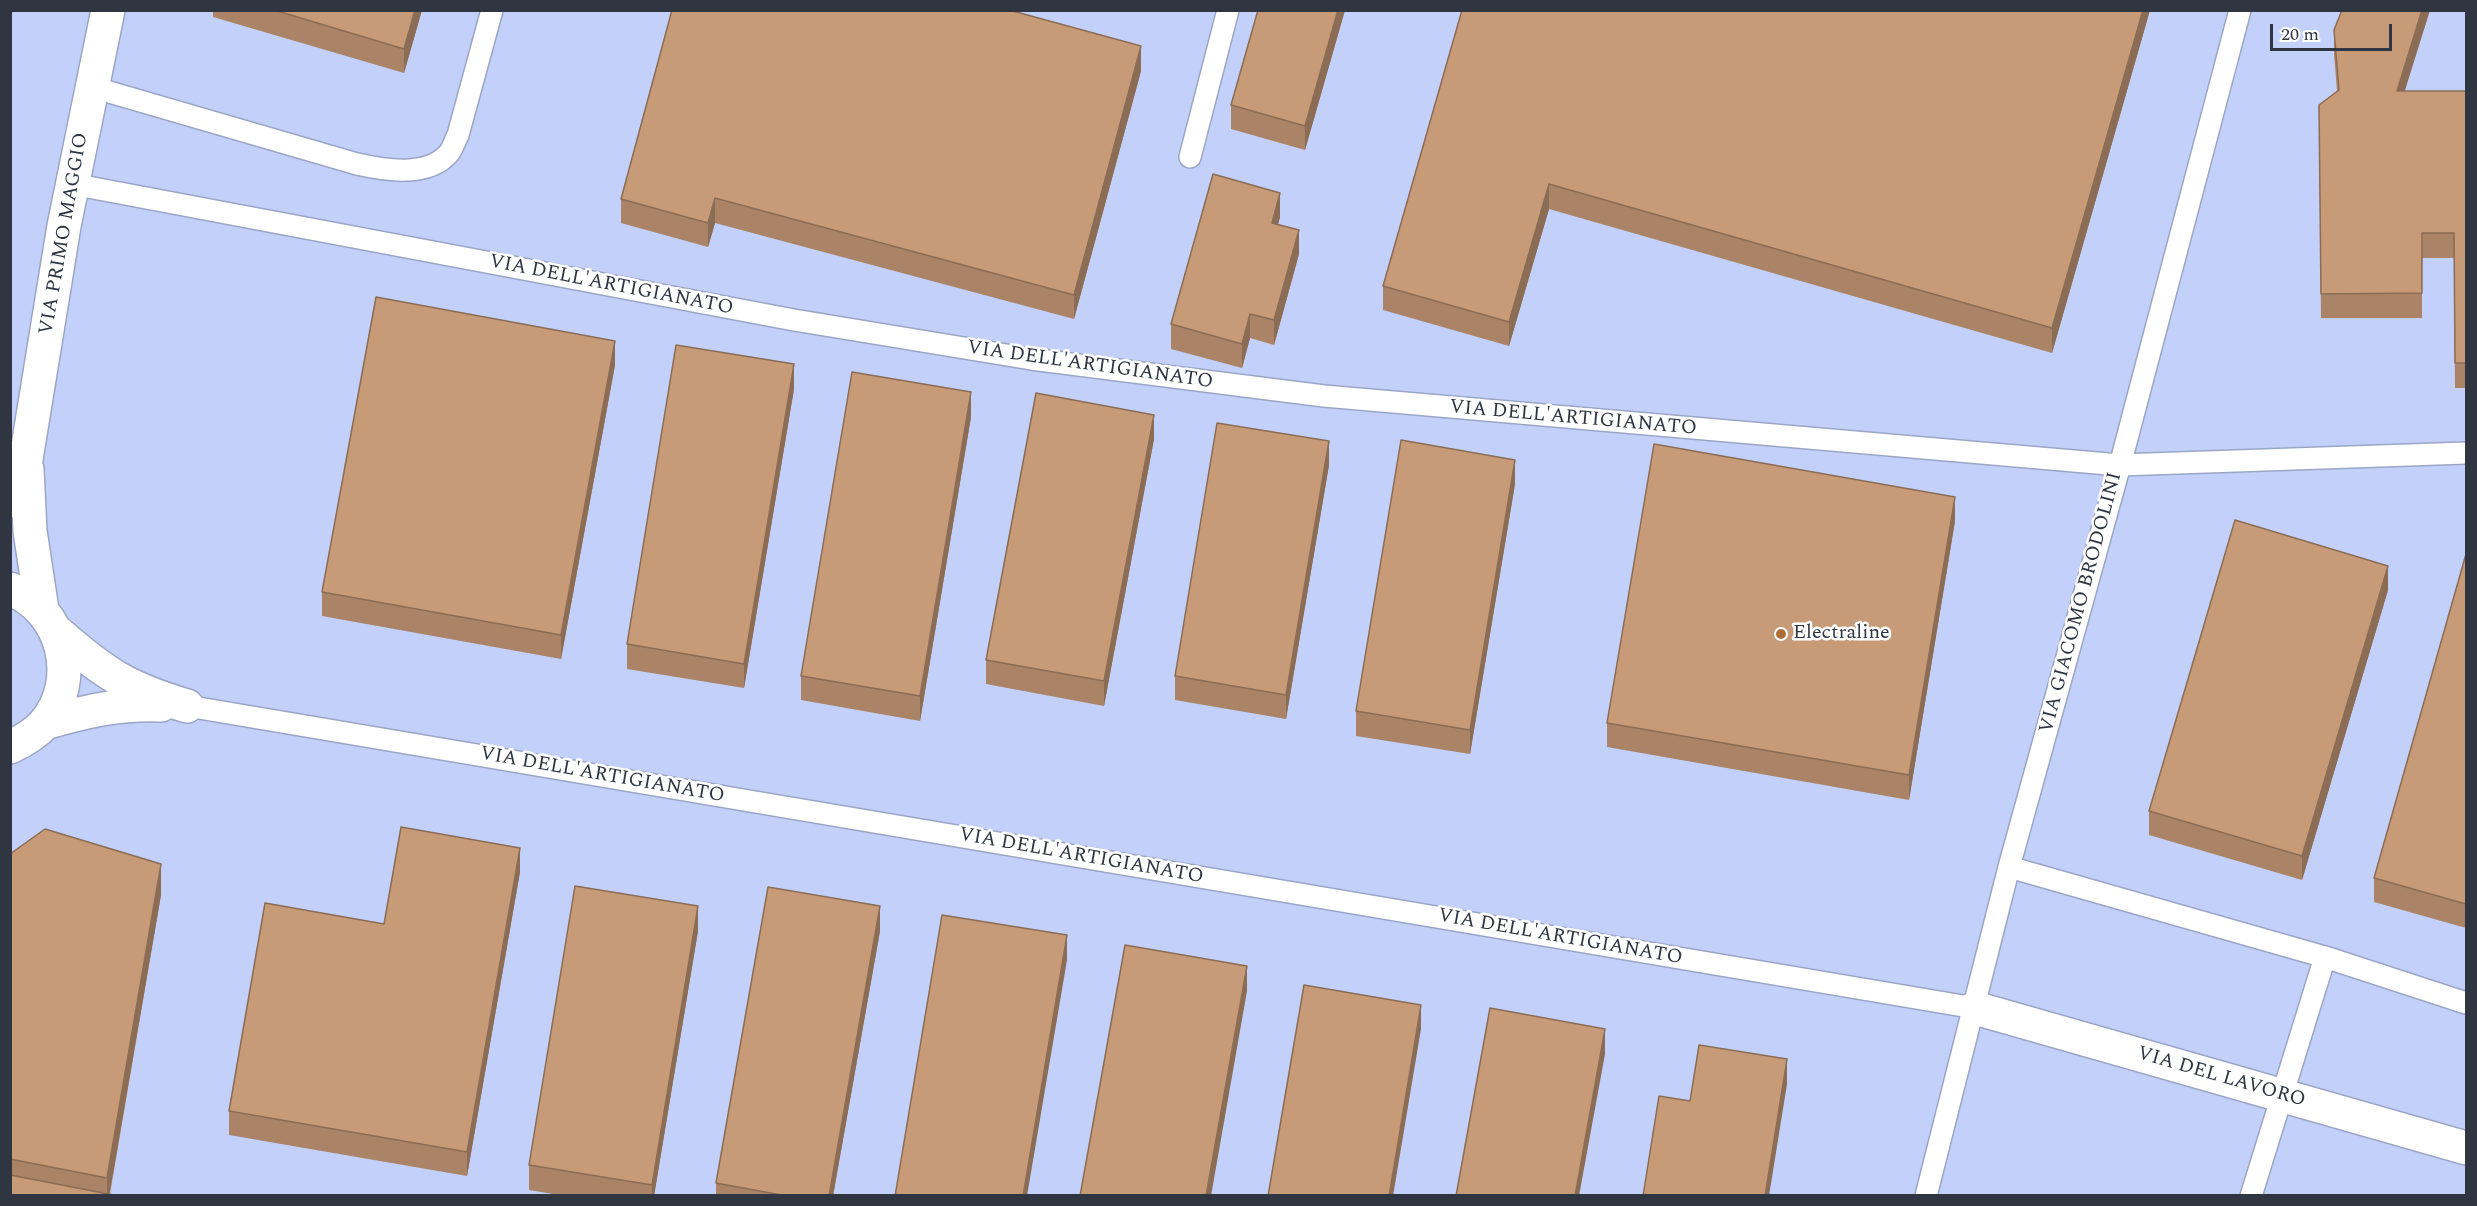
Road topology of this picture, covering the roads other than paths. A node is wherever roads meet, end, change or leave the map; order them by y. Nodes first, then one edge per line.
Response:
1 (108, 10) edge
2 (492, 10) edge
3 (1228, 10) edge
4 (2241, 10) edge
5 (92, 87) junction
6 (1190, 157) dead end
7 (72, 184) junction
8 (2466, 453) edge
9 (26, 459) junction
10 (2120, 465) junction
11 (10, 501) edge
12 (10, 589) edge
13 (49, 621) junction
14 (187, 706) junction
15 (45, 723) junction
16 (10, 747) edge
17 (2009, 867) junction
18 (2325, 957) junction
19 (2466, 1003) edge
20 (1975, 1008) junction
21 (2282, 1095) junction
22 (2466, 1148) edge
23 (1926, 1196) edge
24 (2251, 1196) edge

1 - 5 street, VIA PRIMO MAGGIO
2 - 5 lane
3 - 6 lane
4 - 10 lane, VIA GIACOMO BRODOLINI
5 - 7 street, VIA PRIMO MAGGIO
7 - 9 street, VIA PRIMO MAGGIO
7 - 10 lane, VIA DELL'ARTIGIANATO
8 - 10 lane, VIA DELL'ARTIGIANATO
9 - 11 street, VIA PRIMO MAGGIO
9 - 13 street, VIA PRIMO MAGGIO
10 - 17 lane, VIA GIACOMO BRODOLINI
12 - 13 street
13 - 14 street
13 - 15 street, VIA PRIMO MAGGIO
14 - 15 street
14 - 20 lane, VIA DELL'ARTIGIANATO
15 - 16 street, VIA PRIMO MAGGIO
17 - 18 lane
17 - 20 lane, VIA GIACOMO BRODOLINI
18 - 19 lane
18 - 21 lane
20 - 21 street, VIA DEL LAVORO
20 - 23 lane, VIA GIACOMO BRODOLINI
21 - 22 street, VIA DEL LAVORO
21 - 24 lane

